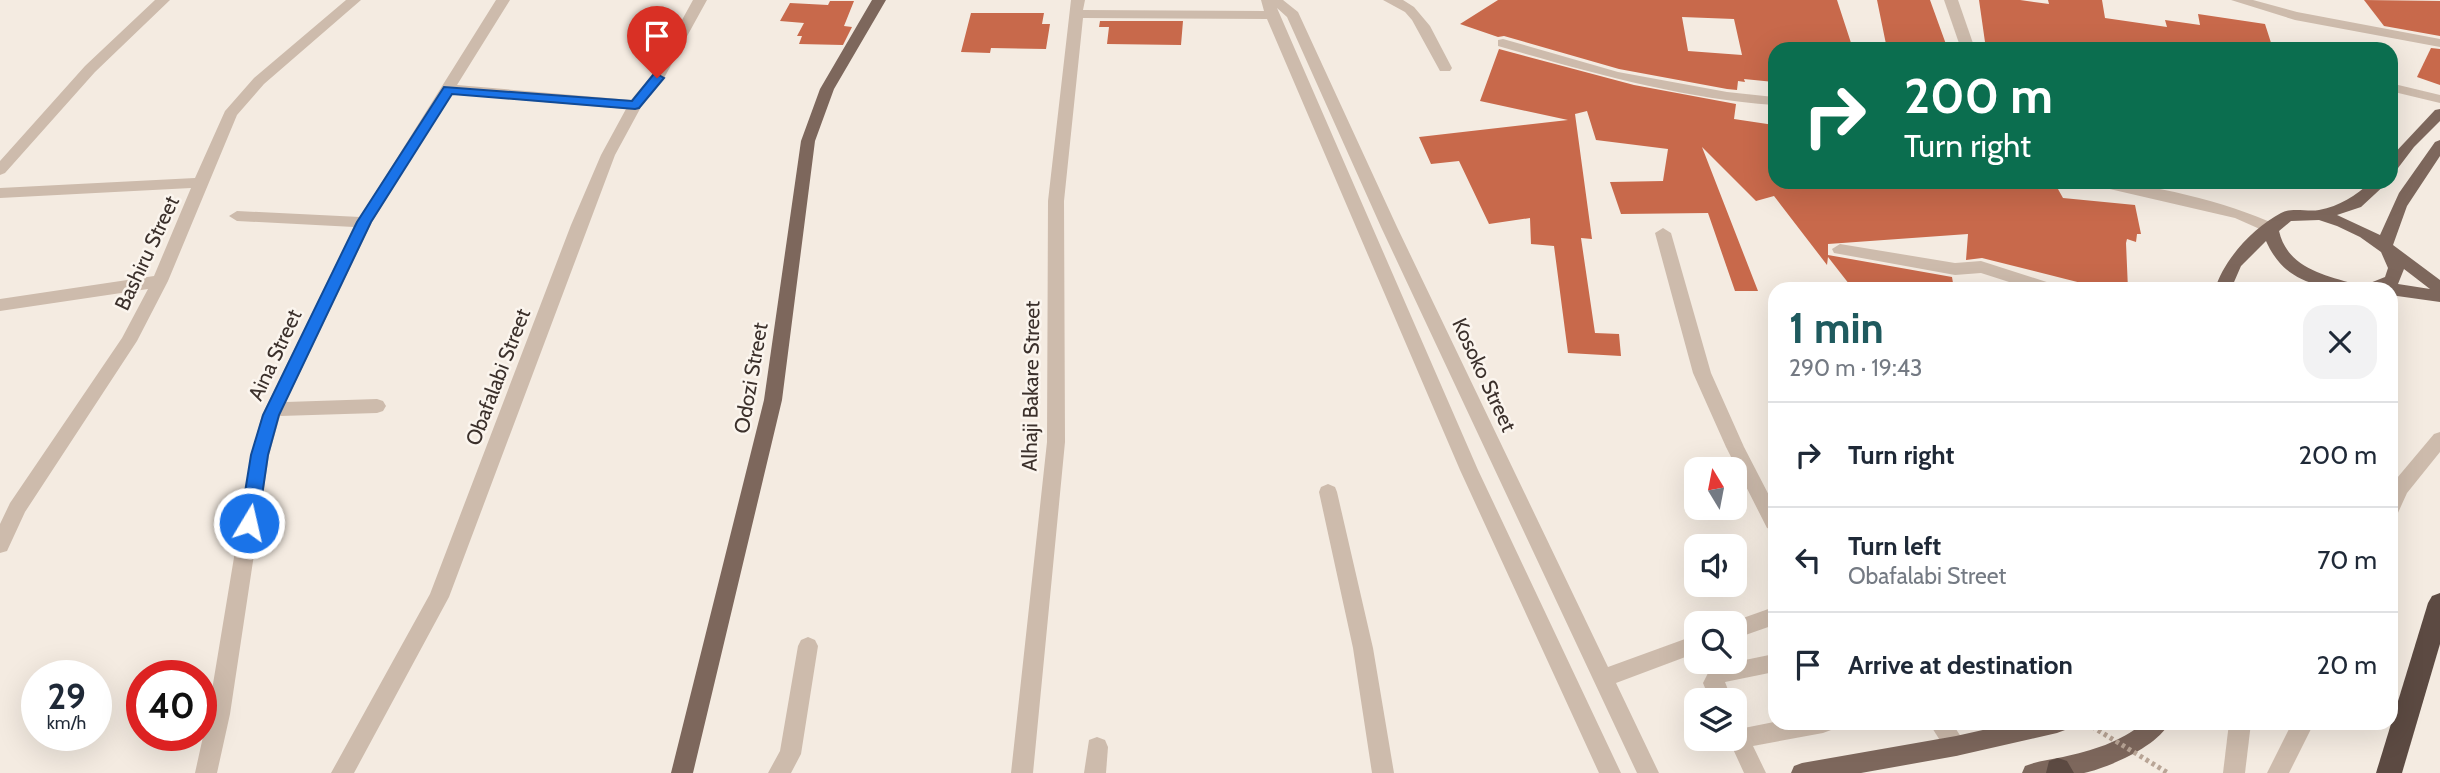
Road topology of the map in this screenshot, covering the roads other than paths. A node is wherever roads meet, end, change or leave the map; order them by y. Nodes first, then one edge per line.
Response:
1 (163, 0) edge
2 (354, 0) edge
3 (503, 0) edge
4 (700, 0) edge
5 (879, 0) edge
6 (1390, 0) edge
7 (1951, 0) edge
8 (2238, 0) edge
9 (1271, 5) edge
10 (1078, 7) edge
11 (1966, 42) edge
12 (1503, 43) dead end
13 (2440, 43) edge
14 (1445, 68) dead end
15 (449, 89) junction
16 (2398, 89) edge
17 (2440, 99) edge
18 (1768, 100) edge
19 (635, 105) junction
20 (2440, 113) edge
21 (2440, 145) edge
22 (2398, 158) edge
23 (0, 170) edge
24 (201, 183) junction
25 (2128, 189) edge
26 (2158, 189) edge
27 (2372, 189) edge
28 (0, 193) edge
29 (2163, 198) junction
30 (2319, 215) junction
31 (237, 216) dead end
32 (364, 222) junction
33 (2271, 229) junction
34 (1663, 233) dead end
35 (1840, 249) dead end
36 (2387, 250) junction
37 (160, 281) junction
38 (2028, 282) edge
39 (2224, 282) edge
40 (2317, 282) edge
41 (2390, 282) edge
42 (2440, 288) edge
43 (2398, 290) edge
44 (2440, 296) edge
45 (0, 305) edge
46 (377, 406) dead end
47 (274, 409) junction
48 (2440, 439) edge
49 (1500, 463) junction
50 (1469, 470) junction
51 (2398, 486) edge
52 (1328, 492) dead end
53 (1768, 510) edge
54 (0, 545) edge
55 (2440, 603) edge
56 (1768, 617) edge
57 (1747, 625) edge
58 (808, 646) dead end
59 (1684, 648) edge
60 (1768, 664) edge
61 (1604, 678) junction
62 (1715, 688) edge
63 (1768, 730) edge
64 (1945, 730) edge
65 (2026, 730) edge
66 (2152, 730) edge
67 (2239, 730) edge
68 (2300, 730) edge
69 (1747, 733) edge
70 (1956, 746) junction
71 (1097, 747) dead end
72 (1744, 751) edge
73 (2051, 772) edge
74 (205, 773) edge
75 (342, 773) edge
76 (682, 773) edge
77 (779, 773) edge
78 (1022, 773) edge
79 (1095, 773) edge
80 (1383, 773) edge
81 (1610, 773) edge
82 (1648, 773) edge
83 (1755, 773) edge
84 (1802, 773) edge
85 (2234, 773) edge
86 (2278, 773) edge
87 (2389, 773) edge

1 - 23 street
2 - 24 street, Bashiru Street
3 - 15 street, Aina Street
4 - 19 street, Obafalabi Street
5 - 76 main road, Odozi Street
6 - 14 street
7 - 11 street
8 - 13 street
9 - 10 street
9 - 49 street, Kosoko Street
9 - 50 street
10 - 78 street, Alhaji Bakare Street
12 - 18 street
15 - 19 street
15 - 32 street, Aina Street
16 - 17 street
19 - 75 street, Obafalabi Street
20 - 22 main road
21 - 36 main road
24 - 28 street
24 - 37 street, Bashiru Street
25 - 29 street
26 - 29 street
27 - 30 main road
29 - 33 street
30 - 33 main road
30 - 36 main road
31 - 32 street
32 - 47 street, Aina Street
33 - 39 main road
33 - 40 main road
34 - 53 street
35 - 38 street
36 - 41 main road
36 - 42 main road
37 - 45 street
37 - 54 street, Bashiru Street
43 - 44 main road
46 - 47 street
47 - 74 street, Aina Street
48 - 51 street
49 - 50 street
49 - 61 street, Kosoko Street
50 - 81 street
52 - 80 street
55 - 87 highway
56 - 57 street
58 - 77 street
59 - 61 street
60 - 62 street
61 - 82 street, Kosoko Street
63 - 69 street
64 - 70 street
65 - 70 main road
66 - 73 main road
67 - 85 street
68 - 86 street
70 - 84 main road
71 - 79 street
72 - 83 street

